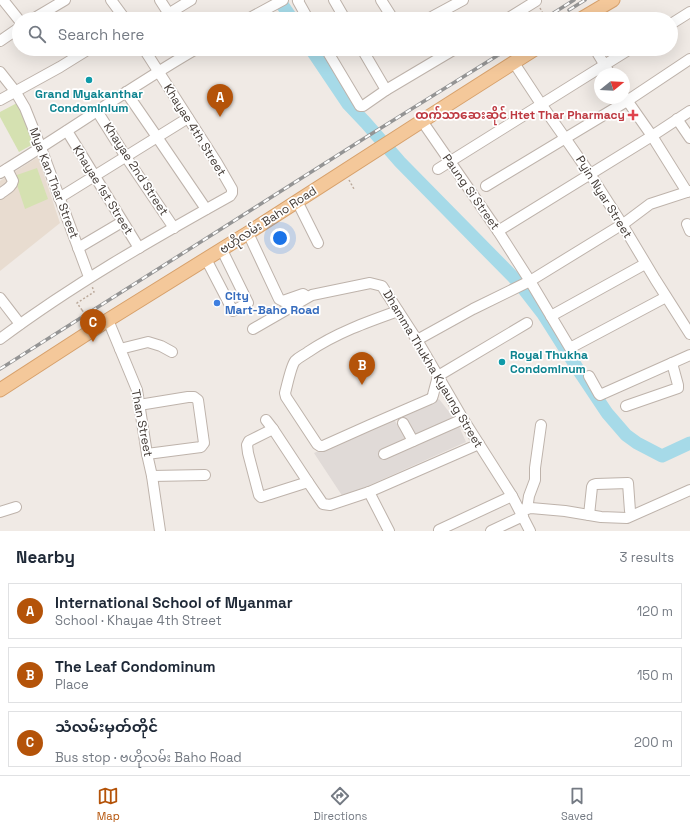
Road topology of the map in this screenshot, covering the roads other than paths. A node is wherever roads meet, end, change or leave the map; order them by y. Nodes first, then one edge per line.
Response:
1 (3, 0) edge
2 (65, 0) edge
3 (111, 0) edge
4 (160, 0) edge
5 (191, 0) edge
6 (282, 0) edge
7 (299, 0) edge
8 (334, 0) edge
9 (382, 0) edge
10 (613, 0) edge
11 (460, 1) edge
12 (536, 1) dead end
13 (13, 12) edge
14 (45, 12) edge
15 (119, 12) edge
16 (163, 12) edge
17 (171, 12) edge
18 (261, 12) edge
19 (304, 12) edge
20 (341, 12) edge
21 (390, 12) edge
22 (440, 12) edge
23 (518, 12) edge
24 (593, 12) edge
25 (690, 12) edge
26 (678, 20) edge
27 (12, 33) edge
28 (0, 41) edge
29 (78, 56) edge
30 (149, 56) edge
31 (184, 56) edge
32 (333, 56) edge
33 (366, 56) edge
34 (443, 56) edge
35 (524, 56) edge
36 (599, 56) edge
37 (618, 56) edge
38 (690, 60) edge
39 (514, 63) junction
40 (604, 64) junction
41 (606, 68) edge
42 (159, 71) junction
43 (0, 72) edge
44 (386, 90) junction
45 (15, 91) junction
46 (126, 92) junction
47 (630, 95) edge
48 (0, 100) edge
49 (541, 104) junction
50 (616, 104) edge
51 (629, 104) edge
52 (97, 111) junction
53 (690, 111) edge
54 (188, 118) junction
55 (677, 119) junction
56 (422, 121) junction
57 (67, 131) junction
58 (652, 136) junction
59 (158, 137) junction
60 (566, 138) junction
61 (690, 138) edge
62 (41, 148) junction
63 (126, 157) junction
64 (450, 162) junction
65 (438, 169) dead end
66 (3, 171) edge
67 (590, 174) junction
68 (95, 176) junction
69 (486, 186) dead end
70 (689, 192) edge
71 (0, 194) edge
72 (59, 198) junction
73 (297, 201) junction
74 (206, 209) junction
75 (122, 222) junction
76 (622, 224) junction
77 (174, 228) junction
78 (498, 231) junction
79 (248, 233) junction
80 (318, 243) dead end
81 (78, 248) junction
82 (139, 248) junction
83 (222, 250) junction
84 (206, 259) junction
85 (645, 264) junction
86 (89, 277) junction
87 (524, 284) junction
88 (307, 297) junction
89 (666, 297) junction
90 (0, 298) edge
91 (398, 311) junction
92 (551, 316) junction
93 (108, 320) junction
94 (20, 324) junction
95 (526, 324) dead end
96 (253, 330) dead end
97 (690, 334) edge
98 (0, 340) edge
99 (417, 340) junction
100 (120, 349) junction
101 (172, 352) dead end
102 (690, 355) edge
103 (672, 363) junction
104 (438, 376) junction
105 (589, 376) dead end
106 (0, 390) edge
107 (139, 405) junction
108 (626, 406) dead end
109 (463, 419) junction
110 (266, 420) dead end
111 (404, 423) dead end
112 (541, 425) dead end
113 (274, 429) junction
114 (413, 441) junction
115 (478, 444) junction
116 (147, 454) junction
117 (384, 454) dead end
118 (205, 475) dead end
119 (152, 476) junction
120 (308, 482) junction
121 (690, 490) edge
122 (369, 492) junction
123 (512, 496) junction
124 (16, 507) dead end
125 (630, 511) dead end
126 (0, 512) edge
127 (523, 512) junction
128 (589, 515) junction
129 (439, 530) dead end
130 (160, 531) edge
131 (389, 531) edge
132 (491, 531) edge
133 (530, 531) edge

1 - 13 street
2 - 14 street
3 - 15 street
4 - 16 street
5 - 17 street
6 - 18 street
7 - 19 street
8 - 20 street
9 - 21 street
10 - 24 main road
11 - 22 street
12 - 23 street
25 - 26 street
27 - 28 street
29 - 45 street
30 - 42 street, Khayae 4th Street
31 - 42 street
32 - 44 street
33 - 44 street
34 - 44 street
35 - 39 main road, ဗဟိုလမ်း Baho Road
36 - 40 street
37 - 40 street
38 - 47 street
39 - 49 street, Pyin Nyar Street
39 - 56 main road, ဗဟိုလမ်း Baho Road
40 - 41 street
40 - 49 street
42 - 46 street
42 - 54 street, Khayae 4th Street
43 - 45 street, Mya Kan Thar Street
45 - 48 street
45 - 62 street, Mya Kan Thar Street
46 - 52 street
46 - 59 street
49 - 60 street, Pyin Nyar Street
49 - 64 street
50 - 60 street
51 - 58 street
52 - 57 street
52 - 63 street, Khayae 2nd Street
53 - 55 street
54 - 59 street
54 - 74 street, Khayae 4th Street
55 - 58 street
55 - 61 street
56 - 64 street, Paung Si Street
56 - 73 main road, ဗဟိုလမ်း Baho Road
57 - 62 street
57 - 68 street, Khayae 1st Street
58 - 67 street
58 - 70 street
59 - 63 street
59 - 74 street
60 - 67 street, Pyin Nyar Street
60 - 69 street
62 - 66 street
62 - 72 street, Mya Kan Thar Street
63 - 68 street
63 - 77 street, Khayae 2nd Street
64 - 65 street
64 - 78 street, Paung Si Street
66 - 71 street
67 - 76 street, Pyin Nyar Street
67 - 78 street
68 - 72 street
68 - 75 street, Khayae 1st Street
70 - 76 street
72 - 81 street, Mya Kan Thar Street
73 - 79 main road, ဗဟိုလမ်း Baho Road
73 - 80 street
74 - 77 street
75 - 81 street
75 - 82 street, Khayae 1st Street
76 - 85 street, Pyin Nyar Street
76 - 87 street
77 - 82 street
78 - 87 street, Paung Si Street
79 - 83 main road, ဗဟိုလမ်း Baho Road
79 - 88 street
81 - 86 street, Mya Kan Thar Street
82 - 86 street
83 - 84 main road, ဗဟိုလမ်း Baho Road
83 - 84 street
84 - 93 main road, ဗဟိုလမ်း Baho Road
85 - 89 street, Pyin Nyar Street
85 - 92 street
86 - 94 street
87 - 92 street
87 - 99 street
88 - 91 street, Dhamma Thukha Kyaung Street
88 - 96 street, Dhamma Thukha Kyaung Street
89 - 92 street
89 - 97 street, Pyin Nyar Street
90 - 94 street
91 - 99 street, Dhamma Thukha Kyaung Street
91 - 104 street
93 - 100 street, Than Street
93 - 106 main road, ဗဟိုလမ်း Baho Road
94 - 98 street
95 - 104 street
99 - 104 street, Dhamma Thukha Kyaung Street
100 - 101 street
100 - 107 street, Than Street
102 - 103 street
103 - 105 street
103 - 108 street
104 - 109 street, Dhamma Thukha Kyaung Street
107 - 116 street, Than Street
107 - 116 street
109 - 114 street
109 - 115 street, Dhamma Thukha Kyaung Street
110 - 113 street
111 - 114 street
112 - 127 street
113 - 120 street
113 - 120 street
114 - 117 street
115 - 122 street
115 - 123 street, Dhamma Thukha Kyaung Street
116 - 119 street, Than Street
118 - 119 street
119 - 130 street, Than Street
120 - 122 street
121 - 128 street
122 - 131 street
123 - 127 street, Dhamma Thukha Kyaung Street
123 - 129 street
124 - 126 street
125 - 128 street
127 - 128 street
127 - 132 street
127 - 133 street, Dhamma Thukha Kyaung Street

